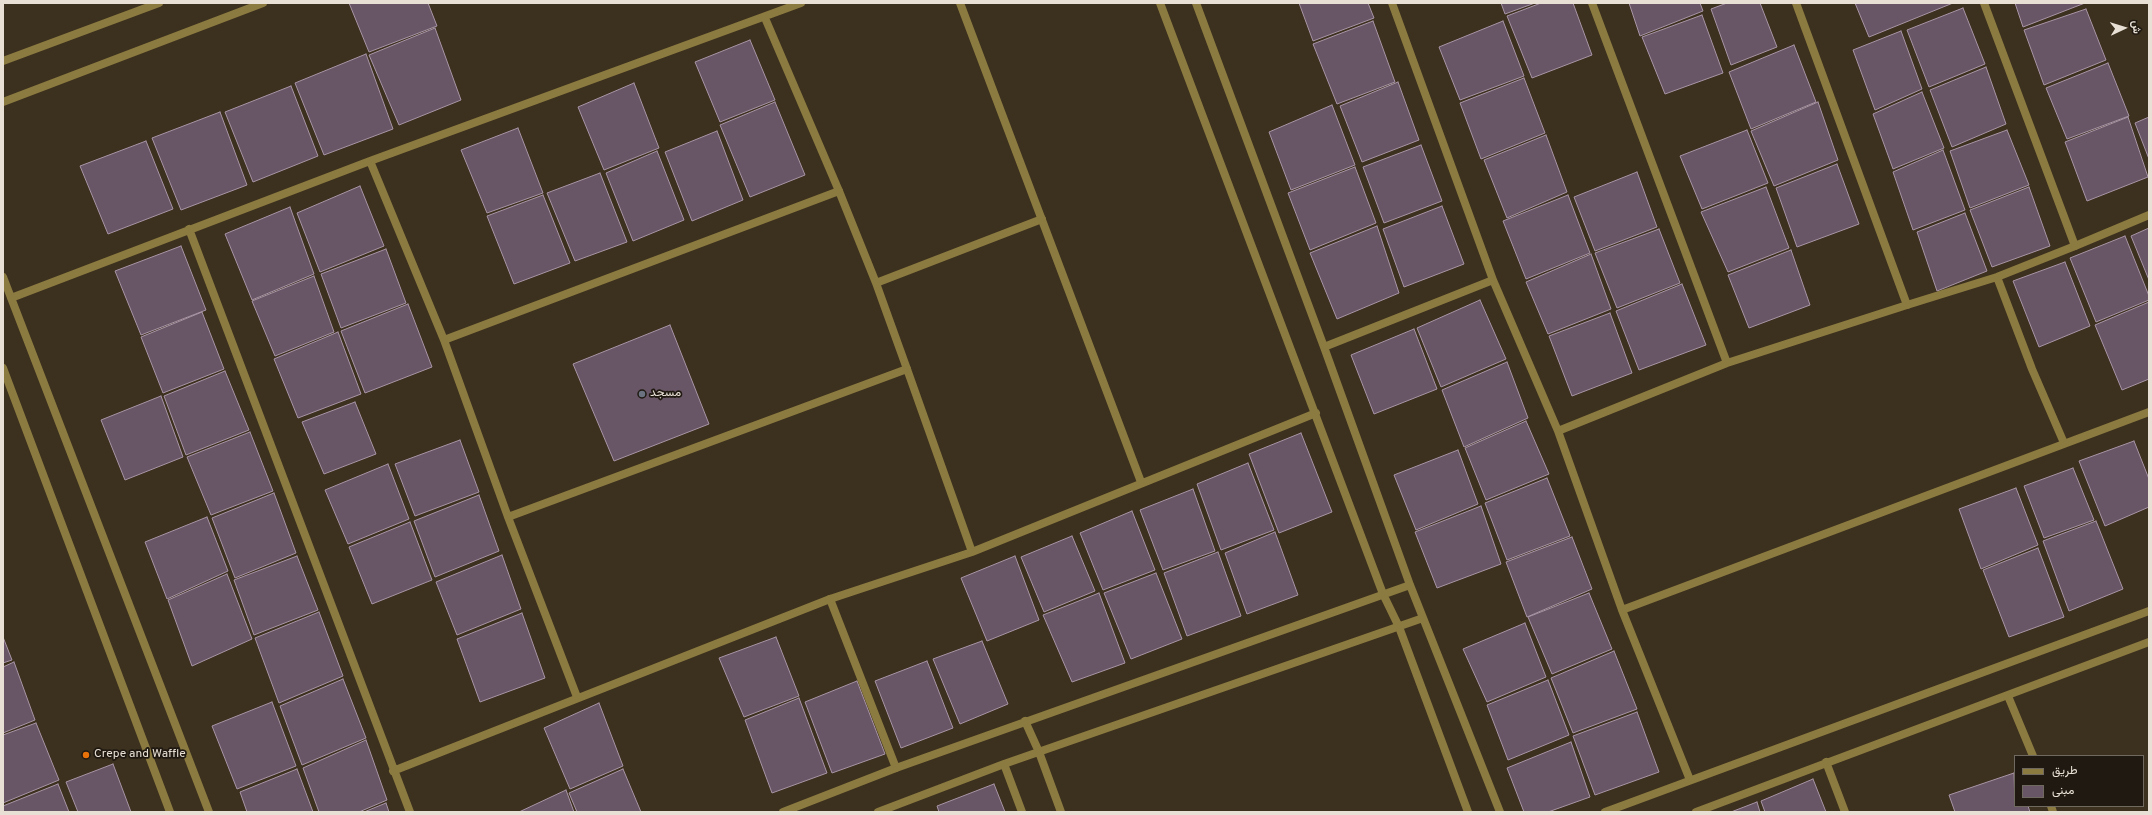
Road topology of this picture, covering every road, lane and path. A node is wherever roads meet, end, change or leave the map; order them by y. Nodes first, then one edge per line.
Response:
1 (159, 3) edge
2 (263, 3) edge
3 (802, 3) edge
4 (960, 3) edge
5 (1160, 3) edge
6 (1196, 3) edge
7 (1392, 3) edge
8 (1592, 3) edge
9 (1796, 3) edge
10 (1984, 3) edge
11 (765, 18) junction
12 (3, 61) edge
13 (3, 102) edge
14 (370, 161) junction
15 (839, 191) junction
16 (2149, 215) edge
17 (1042, 219) junction
18 (188, 229) junction
19 (2075, 246) junction
20 (3, 277) edge
21 (1997, 277) junction
22 (1493, 280) junction
23 (876, 283) junction
24 (11, 298) junction
25 (1907, 305) junction
26 (444, 340) junction
27 (1324, 347) junction
28 (1727, 363) junction
29 (3, 368) edge
30 (907, 369) junction
31 (2149, 412) edge
32 (1316, 413) junction
33 (1558, 431) junction
34 (2064, 443) junction
35 (1141, 482) junction
36 (508, 517) junction
37 (972, 552) junction
38 (1410, 585) junction
39 (1383, 594) junction
40 (830, 599) junction
41 (1622, 610) junction
42 (2149, 612) edge
43 (1423, 618) junction
44 (1398, 627) junction
45 (2149, 642) edge
46 (2008, 696) junction
47 (577, 697) junction
48 (1025, 722) junction
49 (1039, 752) junction
50 (2033, 755) edge
51 (1826, 762) junction
52 (1004, 764) junction
53 (896, 768) junction
54 (393, 771) junction
55 (1690, 780) junction
56 (170, 812) edge
57 (209, 812) edge
58 (410, 812) edge
59 (783, 812) edge
60 (878, 812) edge
61 (1022, 812) edge
62 (1062, 812) edge
63 (1468, 812) edge
64 (1500, 812) edge
65 (1605, 812) edge
66 (1696, 812) edge
67 (1845, 812) edge

1 - 12 street
2 - 13 street
3 - 11 street
4 - 17 street
5 - 32 street
6 - 27 street
7 - 22 street
8 - 28 street
9 - 25 street
10 - 19 street
11 - 14 street
11 - 15 street
14 - 18 street
14 - 26 street
15 - 23 street
15 - 26 street
16 - 19 street
17 - 23 street
17 - 35 street
18 - 24 street
18 - 54 street
19 - 21 street
20 - 24 street
21 - 25 street
21 - 34 street
22 - 27 street
22 - 33 street
23 - 30 street
24 - 57 street
25 - 28 street
26 - 36 street
27 - 38 street
28 - 33 street
29 - 56 street
30 - 36 street
30 - 37 street
31 - 34 street
32 - 35 street
32 - 39 street
33 - 41 street
34 - 41 street
35 - 37 street
36 - 47 street
37 - 40 street
38 - 39 street
38 - 43 street
39 - 44 street
39 - 48 street
40 - 47 street
40 - 53 street
41 - 55 street
42 - 55 street
43 - 44 street
43 - 64 street
44 - 49 street
44 - 63 street
45 - 46 street
46 - 50 street
46 - 51 street
47 - 54 street
48 - 49 street
48 - 53 street
49 - 52 street
49 - 62 street
51 - 66 street
51 - 67 street
52 - 60 street
52 - 61 street
53 - 59 street
54 - 58 street
55 - 65 street

